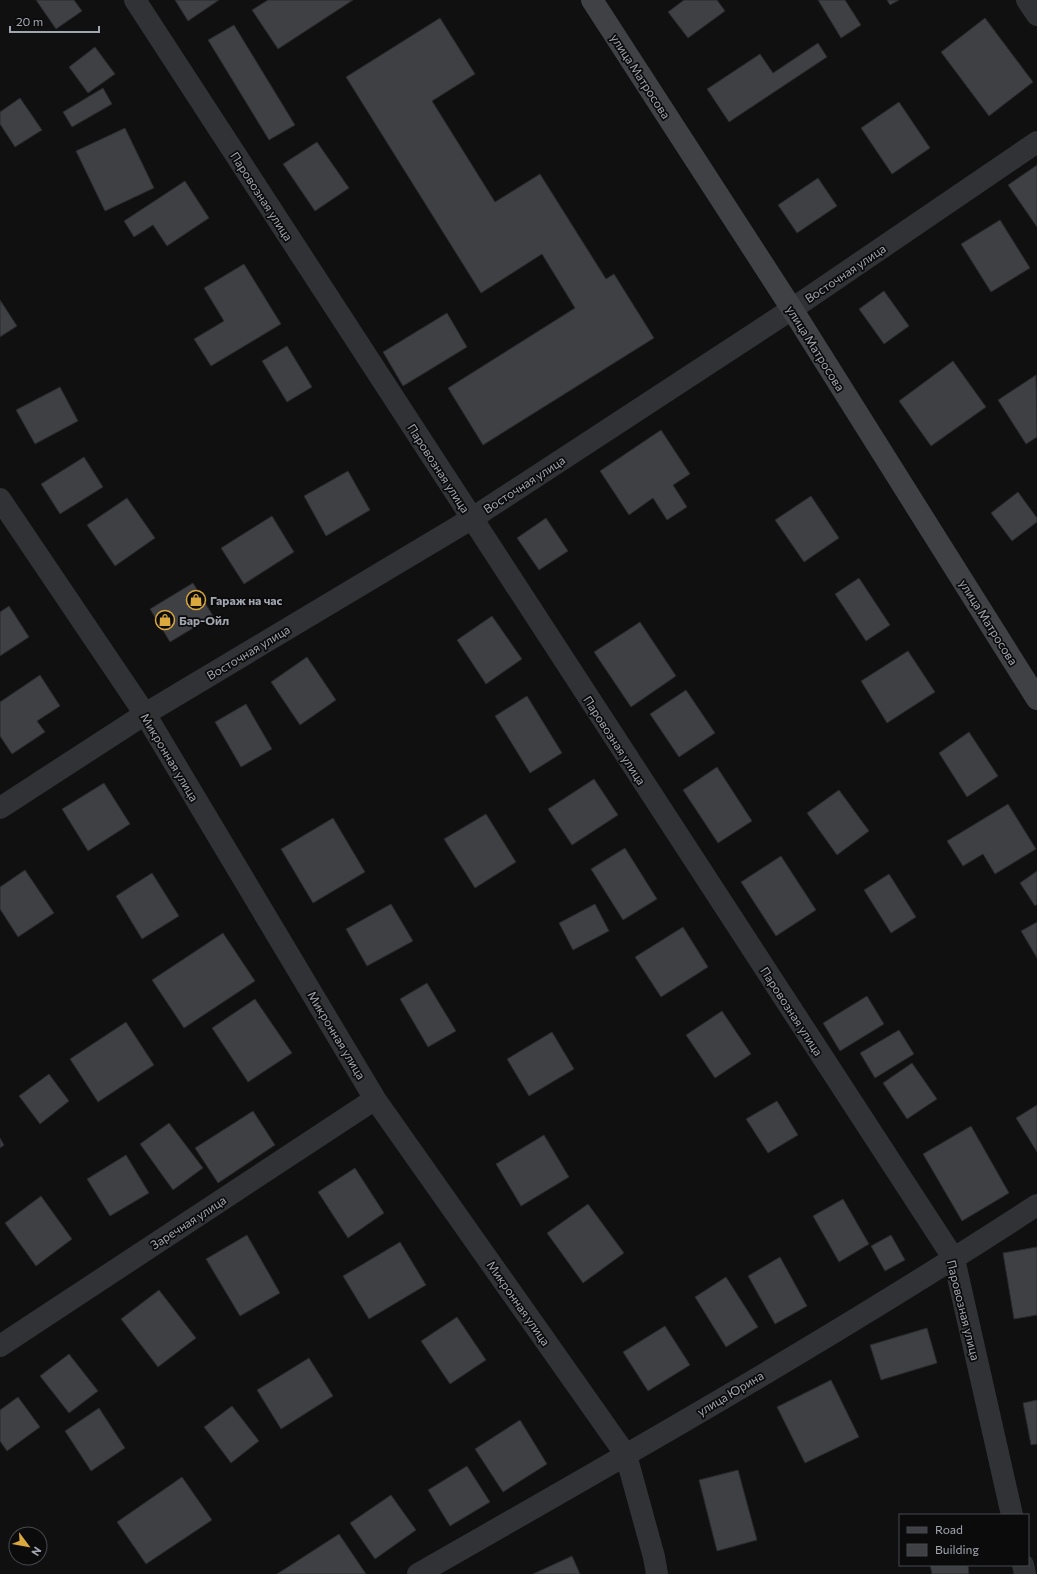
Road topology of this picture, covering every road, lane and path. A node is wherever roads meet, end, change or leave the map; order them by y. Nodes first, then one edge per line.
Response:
1 (135, 0) edge
2 (592, 0) edge
3 (1027, 0) edge
4 (1037, 15) edge
5 (1037, 142) edge
6 (792, 309) junction
7 (0, 499) edge
8 (471, 519) junction
9 (1037, 699) edge
10 (145, 714) junction
11 (0, 808) edge
12 (375, 1098) junction
13 (1037, 1205) edge
14 (954, 1259) junction
15 (0, 1346) edge
16 (626, 1455) junction
17 (1012, 1514) edge
18 (418, 1574) edge
19 (657, 1574) edge

1 - 8 street, Паровозная улица
2 - 6 street, улица Матросова
3 - 4 street
5 - 6 street, Восточная улица
6 - 8 street, Восточная улица
6 - 9 street, улица Матросова
7 - 10 street, Микронная улица
8 - 10 street, Восточная улица
8 - 14 street, Паровозная улица
10 - 11 street, Восточная улица
10 - 12 street, Микронная улица
12 - 15 street, Заречная улица
12 - 16 street, Микронная улица
13 - 14 street, улица Юрина
14 - 16 street, улица Юрина
14 - 17 street, Паровозная улица
16 - 18 street, улица Юрина
16 - 19 street, Микронная улица

